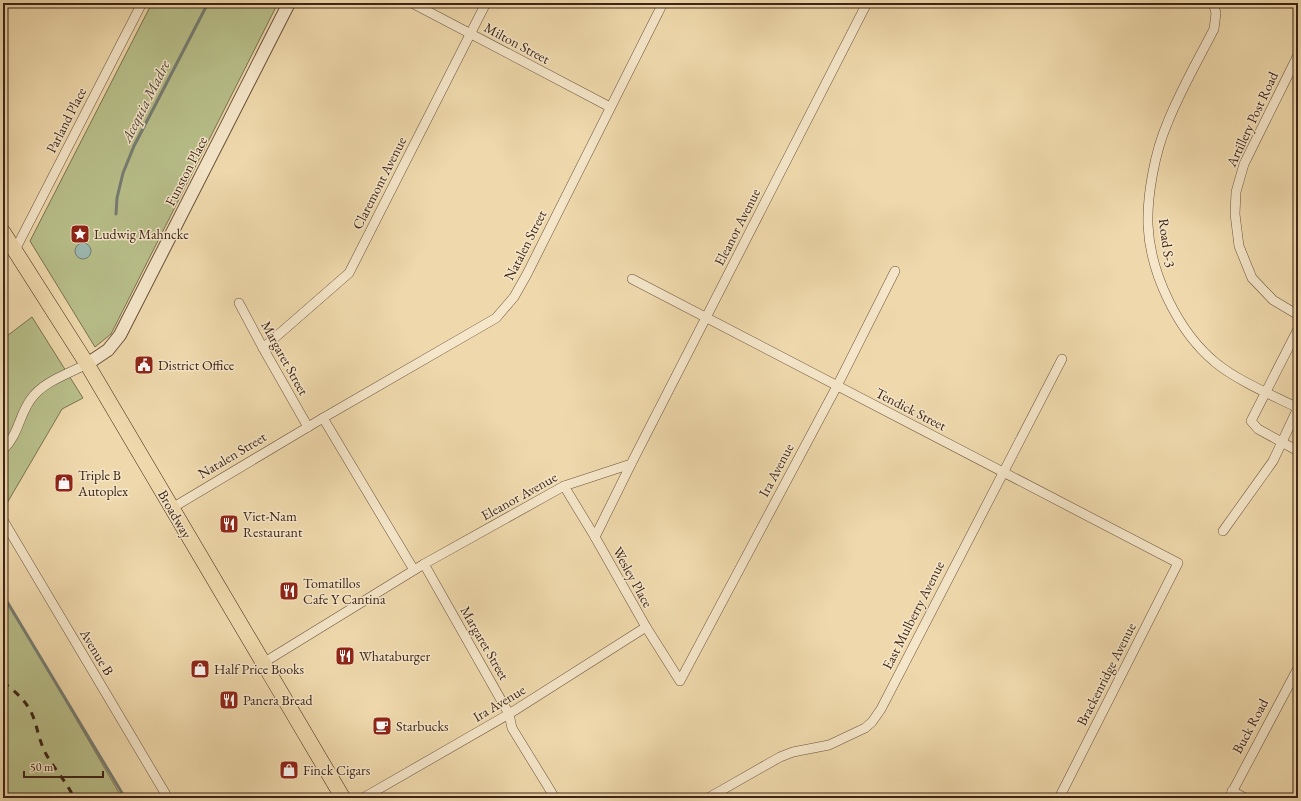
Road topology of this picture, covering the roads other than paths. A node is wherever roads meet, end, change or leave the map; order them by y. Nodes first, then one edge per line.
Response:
1 (142, 3) edge
2 (289, 3) edge
3 (412, 3) edge
4 (486, 3) edge
5 (663, 3) edge
6 (867, 3) edge
7 (1213, 3) edge
8 (470, 34) junction
9 (1298, 56) edge
10 (610, 107) junction
11 (3, 232) edge
12 (15, 250) junction
13 (895, 271) dead end
14 (632, 279) dead end
15 (239, 303) dead end
16 (1298, 315) edge
17 (706, 319) junction
18 (1298, 329) edge
19 (263, 348) junction
20 (1062, 359) dead end
21 (87, 364) junction
22 (837, 386) junction
23 (1266, 392) junction
24 (1298, 408) edge
25 (323, 418) junction
26 (308, 427) junction
27 (1282, 442) junction
28 (3, 450) edge
29 (1298, 451) edge
30 (631, 464) junction
31 (1003, 472) junction
32 (564, 486) junction
33 (172, 508) junction
34 (3, 520) edge
35 (1223, 531) dead end
36 (595, 537) junction
37 (1178, 563) joint
38 (424, 564) junction
39 (414, 570) junction
40 (646, 627) junction
41 (263, 663) junction
42 (1298, 668) edge
43 (680, 681) joint
44 (510, 714) junction
45 (1230, 795) edge
46 (168, 798) edge
47 (343, 798) edge
48 (363, 798) edge
49 (555, 798) edge
50 (708, 798) edge
51 (1059, 798) edge
52 (1245, 798) edge

1 - 12 street, Parland Place
2 - 21 street, Funston Place
3 - 8 street, Milton Street
4 - 8 street, Claremont Avenue
5 - 10 street, Natalen Street
6 - 17 street, Eleanor Avenue
7 - 23 street, Road S-3
8 - 10 street, Milton Street
8 - 19 street, Claremont Avenue
9 - 16 street, Artillery Post Road
10 - 25 street, Natalen Street
11 - 12 main road, Broadway
12 - 21 main road, Broadway
13 - 22 street, Ira Avenue
14 - 17 street, Tendick Street
15 - 19 street, Margaret Street
17 - 22 street, Tendick Street
17 - 30 street, Eleanor Avenue
18 - 23 street
19 - 26 street, Margaret Street
20 - 31 street, East Mulberry Avenue
21 - 28 street
21 - 33 main road, Broadway
22 - 31 street, Tendick Street
22 - 43 street, Ira Avenue
23 - 24 street, Road S-3
23 - 27 street
24 - 27 street
25 - 26 street, Natalen Street
25 - 39 street
26 - 33 street, Natalen Street
27 - 29 street
27 - 35 street
30 - 32 street, Eleanor Avenue
30 - 36 street, Eleanor Avenue
31 - 37 street, Tendick Street
31 - 50 street, East Mulberry Avenue
32 - 36 street, Wesley Place
32 - 38 street, Eleanor Avenue
33 - 41 main road, Broadway
34 - 46 street, Avenue B
36 - 40 street, Wesley Place
37 - 51 street, Brackenridge Avenue
38 - 39 street, Eleanor Avenue
38 - 44 street, Margaret Street
39 - 41 street
40 - 43 street, Wesley Place
40 - 44 street, Ira Avenue
41 - 47 main road, Broadway
42 - 45 street, Buck Road
44 - 48 street, Ira Avenue
44 - 49 street, Margaret Street
45 - 52 street

